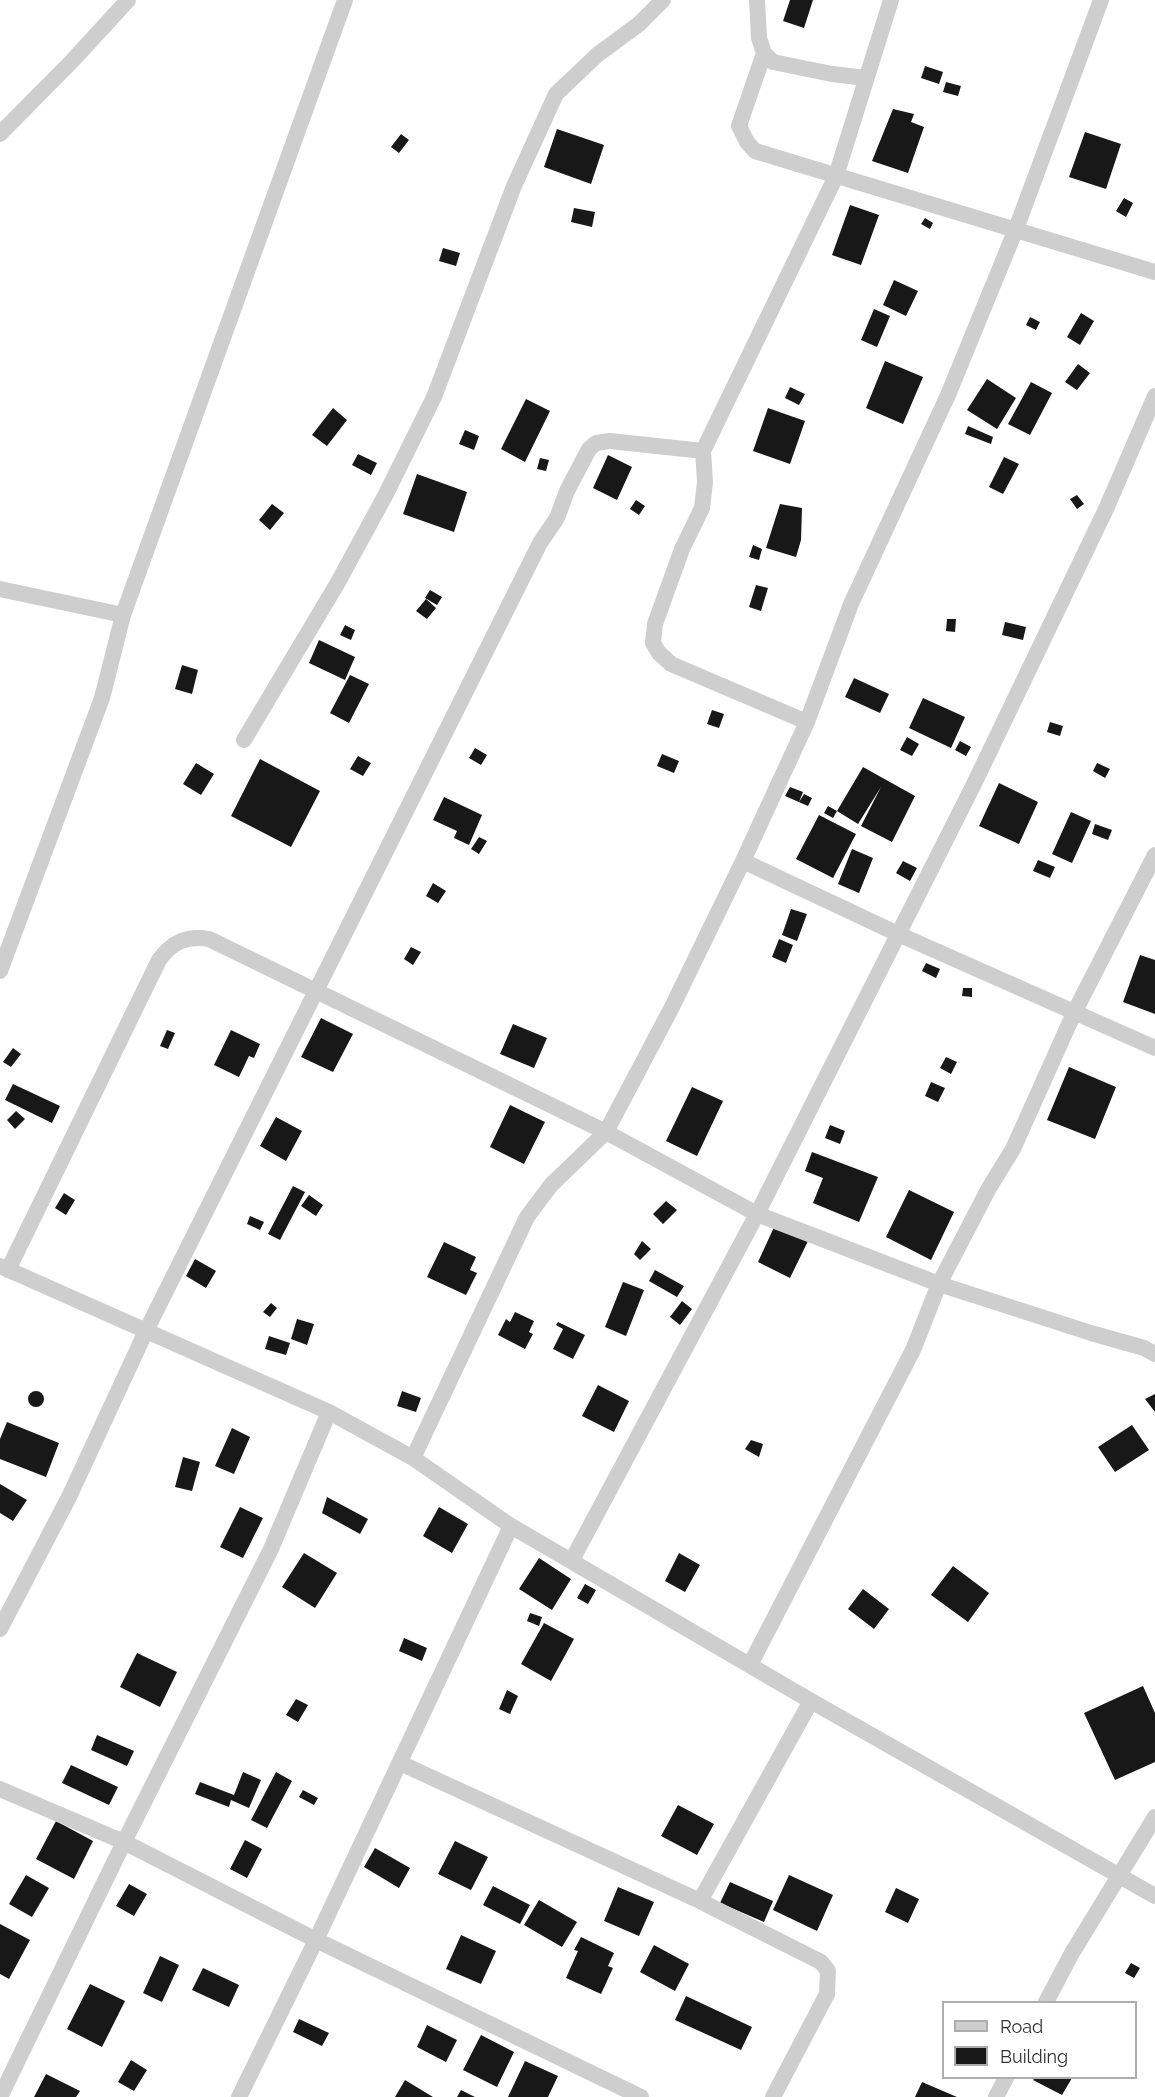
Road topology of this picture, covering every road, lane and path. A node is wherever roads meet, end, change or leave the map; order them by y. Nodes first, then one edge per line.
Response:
1 (128, 0) edge
2 (345, 0) edge
3 (663, 0) edge
4 (757, 0) edge
5 (891, 0) edge
6 (1101, 0) edge
7 (764, 53) junction
8 (866, 78) junction
9 (0, 134) edge
10 (836, 176) junction
11 (1016, 229) junction
12 (1155, 272) edge
13 (1155, 396) edge
14 (703, 451) junction
15 (0, 590) edge
16 (123, 615) junction
17 (807, 722) junction
18 (244, 740) dead end
19 (1155, 855) edge
20 (743, 861) junction
21 (898, 934) junction
22 (0, 971) edge
23 (314, 991) junction
24 (1074, 1013) junction
25 (1155, 1048) edge
26 (606, 1132) junction
27 (757, 1214) junction
28 (4, 1268) edge
29 (939, 1284) junction
30 (146, 1331) junction
31 (1155, 1354) edge
32 (328, 1412) junction
33 (413, 1458) junction
34 (511, 1526) junction
35 (572, 1560) junction
36 (0, 1629) edge
37 (750, 1665) junction
38 (811, 1701) junction
39 (400, 1763) junction
40 (0, 1789) edge
41 (1155, 1817) edge
42 (124, 1842) junction
43 (1119, 1875) junction
44 (1155, 1896) edge
45 (700, 1901) junction
46 (316, 1940) junction
47 (1047, 2001) edge
48 (1005, 2079) edge
49 (0, 2097) edge
50 (239, 2097) edge
51 (641, 2097) edge
52 (773, 2097) edge
53 (996, 2097) edge

1 - 9 street
2 - 16 street
3 - 18 street
4 - 7 street
5 - 8 street
6 - 11 street
7 - 8 street
7 - 10 street
8 - 10 street
10 - 11 street
10 - 14 street
11 - 12 street
11 - 17 street
13 - 21 street
14 - 17 street
14 - 23 street
15 - 16 street
16 - 22 street
17 - 20 street
19 - 24 street
20 - 21 street
20 - 26 street
21 - 24 street
21 - 27 street
23 - 26 street
23 - 28 street
23 - 30 street
24 - 25 street
24 - 29 street
26 - 27 street
26 - 33 street
27 - 29 street
27 - 35 street
28 - 30 street
29 - 31 street
29 - 37 street
30 - 32 street
30 - 36 street
32 - 33 street
32 - 42 street
33 - 34 street
34 - 35 street
34 - 39 street
35 - 37 street
37 - 38 street
38 - 43 street
38 - 45 street
39 - 45 street
39 - 46 street
40 - 42 street
41 - 43 street
42 - 46 street
42 - 49 street
43 - 44 street
43 - 47 street
45 - 52 street
46 - 50 street
46 - 51 street
48 - 53 street

